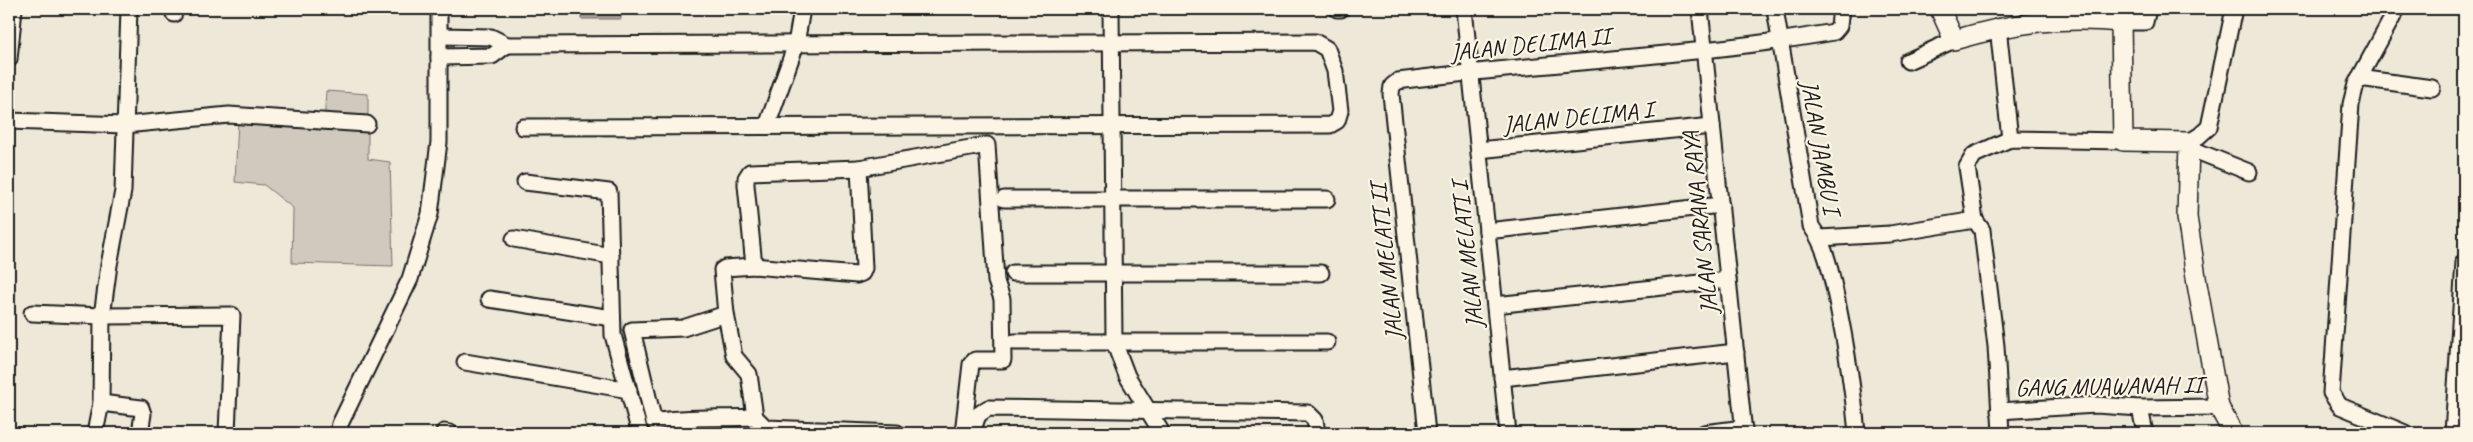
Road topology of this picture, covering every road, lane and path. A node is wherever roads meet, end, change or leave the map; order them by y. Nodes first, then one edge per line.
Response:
1 (14, 9) edge
2 (129, 9) edge
3 (439, 9) edge
4 (802, 9) edge
5 (1111, 9) edge
6 (1337, 9) edge
7 (1341, 9) edge
8 (1464, 9) edge
9 (1700, 9) edge
10 (1775, 9) edge
11 (1841, 9) edge
12 (1940, 9) edge
13 (2148, 9) edge
14 (2234, 9) edge
15 (2397, 9) edge
16 (2120, 15) edge
17 (1998, 27) junction
18 (440, 36) junction
19 (1954, 40) junction
20 (1779, 42) junction
21 (1111, 43) junction
22 (796, 44) junction
23 (507, 45) junction
24 (1704, 49) junction
25 (439, 57) junction
26 (9, 59) edge
27 (1908, 61) dead end
28 (1471, 71) junction
29 (2359, 78) junction
30 (1392, 86) joint
31 (2432, 88) dead end
32 (9, 121) edge
33 (367, 124) dead end
34 (125, 125) junction
35 (1112, 125) junction
36 (767, 126) junction
37 (1712, 126) junction
38 (523, 127) dead end
39 (2010, 139) junction
40 (2122, 141) junction
41 (2189, 145) junction
42 (1479, 150) junction
43 (859, 168) junction
44 (2249, 172) dead end
45 (525, 182) dead end
46 (1004, 199) dead end
47 (1113, 199) junction
48 (1327, 200) dead end
49 (1721, 205) junction
50 (1974, 220) junction
51 (1487, 231) junction
52 (1820, 238) junction
53 (514, 239) dead end
54 (611, 256) junction
55 (2464, 262) edge
56 (754, 266) junction
57 (1013, 272) dead end
58 (1113, 273) junction
59 (1321, 273) dead end
60 (1728, 280) junction
61 (489, 299) dead end
62 (1495, 305) junction
63 (32, 312) dead end
64 (726, 314) junction
65 (102, 316) junction
66 (612, 318) junction
67 (1014, 342) dead end
68 (1114, 342) junction
69 (1327, 342) dead end
70 (1736, 352) junction
71 (465, 362) dead end
72 (1502, 378) junction
73 (629, 390) junction
74 (102, 403) junction
75 (2219, 407) junction
76 (2140, 408) junction
77 (1148, 410) junction
78 (1999, 412) junction
79 (2459, 416) edge
80 (755, 417) junction
81 (766, 431) edge
82 (1744, 431) edge
83 (824, 432) edge
84 (865, 432) edge
85 (95, 433) edge
86 (140, 433) edge
87 (227, 433) edge
88 (338, 433) edge
89 (640, 433) edge
90 (897, 433) edge
91 (962, 433) edge
92 (972, 433) edge
93 (1162, 433) edge
94 (1318, 433) edge
95 (1427, 433) edge
96 (1508, 433) edge
97 (1704, 433) edge
98 (1857, 433) edge
99 (2001, 433) edge
100 (2146, 433) edge
101 (2233, 433) edge
102 (2405, 433) edge
103 (2453, 433) edge

1 - 26 street
2 - 34 street
3 - 18 street
4 - 22 street
5 - 21 street
6 - 7 street
8 - 28 street, JALAN MELATI I
9 - 24 street, JALAN SARANA RAYA
10 - 20 street, JALAN JAMBU I
11 - 20 street, JALAN DELIMA II
12 - 19 street
13 - 16 street
14 - 41 street
15 - 29 street
16 - 17 street
16 - 40 street
17 - 19 street
17 - 39 street
18 - 23 street
18 - 25 street
19 - 27 street
20 - 24 street, JALAN DELIMA II
20 - 52 street, JALAN JAMBU I
21 - 22 street
21 - 35 street
21 - 35 street
22 - 23 street
22 - 36 street
23 - 25 street
24 - 28 street, JALAN DELIMA II
24 - 37 street, JALAN SARANA RAYA
25 - 88 street
28 - 30 street, JALAN DELIMA II
28 - 42 street, JALAN MELATI I
29 - 31 street
29 - 102 street
30 - 95 street, JALAN MELATI II
32 - 34 street
33 - 34 street
34 - 65 street
35 - 36 street
35 - 47 street
36 - 38 street
37 - 42 street, JALAN DELIMA I
37 - 49 street, JALAN SARANA RAYA
39 - 40 street
39 - 50 street
40 - 41 street
41 - 44 street
41 - 75 street
42 - 51 street, JALAN MELATI I
43 - 56 street
43 - 56 street
43 - 91 street
45 - 54 street
46 - 47 street
47 - 48 street
47 - 58 street
49 - 51 street
49 - 60 street, JALAN SARANA RAYA
50 - 52 street
50 - 78 street
51 - 62 street, JALAN MELATI I
52 - 98 street, JALAN JAMBU I
53 - 54 street
54 - 66 street
55 - 79 street
56 - 64 street
57 - 58 street
58 - 59 street
58 - 68 street
60 - 62 street
60 - 70 street, JALAN SARANA RAYA
61 - 66 street
62 - 72 street, JALAN MELATI I
63 - 65 street
64 - 80 street
64 - 80 street
65 - 74 street
65 - 87 street
66 - 73 street
67 - 68 street
68 - 69 street
68 - 77 street
70 - 72 street
70 - 82 street, JALAN SARANA RAYA
71 - 73 street
72 - 96 street, JALAN MELATI I
73 - 89 street
74 - 85 street
74 - 86 street
75 - 76 street, GANG MUAWANAH II
75 - 101 street
76 - 78 street, GANG MUAWANAH II
76 - 100 street
77 - 92 street
77 - 93 street
77 - 94 street
78 - 99 street
79 - 103 street
80 - 81 street
81 - 83 street
82 - 97 street
83 - 84 street
84 - 90 street

